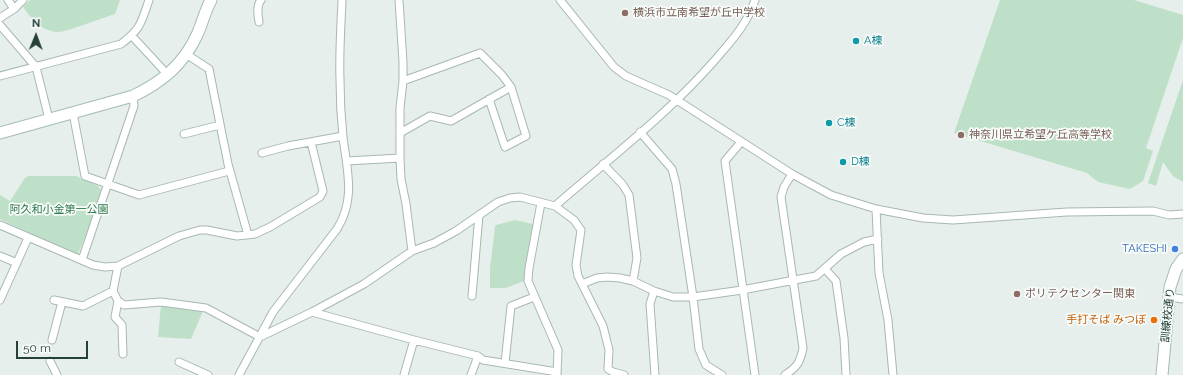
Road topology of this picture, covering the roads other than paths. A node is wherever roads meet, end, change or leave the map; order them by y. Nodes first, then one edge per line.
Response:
1 (8, 0) edge
2 (22, 0) edge
3 (149, 0) edge
4 (211, 0) edge
5 (261, 0) edge
6 (342, 0) edge
7 (399, 0) edge
8 (560, 0) edge
9 (755, 0) edge
10 (14, 8) junction
11 (0, 18) edge
12 (259, 22) dead end
13 (0, 25) edge
14 (132, 36) junction
15 (186, 54) junction
16 (36, 67) junction
17 (168, 75) junction
18 (0, 76) edge
19 (403, 80) junction
20 (511, 87) junction
21 (133, 96) junction
22 (489, 100) junction
23 (677, 100) junction
24 (73, 113) junction
25 (49, 119) junction
26 (220, 125) junction
27 (400, 132) junction
28 (640, 132) junction
29 (0, 133) edge
30 (184, 134) dead end
31 (343, 136) junction
32 (311, 142) junction
33 (741, 142) junction
34 (262, 153) dead end
35 (400, 158) junction
36 (347, 161) junction
37 (604, 164) junction
38 (229, 171) junction
39 (792, 174) junction
40 (108, 184) junction
41 (541, 203) junction
42 (555, 206) junction
43 (876, 209) junction
44 (1183, 214) edge
45 (479, 215) junction
46 (0, 225) edge
47 (248, 235) junction
48 (28, 238) junction
49 (878, 239) junction
50 (412, 251) junction
51 (0, 256) edge
52 (1183, 259) edge
53 (82, 260) junction
54 (17, 263) junction
55 (118, 266) junction
56 (825, 269) junction
57 (633, 281) junction
58 (793, 281) junction
59 (582, 284) junction
60 (742, 290) junction
61 (112, 291) junction
62 (654, 291) junction
63 (472, 296) dead end
64 (693, 296) junction
65 (534, 297) junction
66 (1169, 297) junction
67 (1183, 299) edge
68 (0, 300) edge
69 (54, 300) dead end
70 (118, 301) junction
71 (62, 302) junction
72 (312, 312) junction
73 (260, 337) junction
74 (52, 340) dead end
75 (414, 340) junction
76 (123, 354) dead end
77 (478, 356) junction
78 (50, 361) dead end
79 (179, 362) dead end
80 (505, 363) junction
81 (557, 374) edge
82 (57, 375) edge
83 (208, 375) edge
84 (239, 375) edge
85 (404, 375) edge
86 (471, 375) edge
87 (624, 375) edge
88 (655, 375) edge
89 (722, 375) edge
90 (755, 375) edge
91 (785, 375) edge
92 (846, 375) edge
93 (893, 375) edge
94 (1162, 375) edge

1 - 10 street
2 - 10 street
3 - 14 street
4 - 15 street
5 - 12 street
6 - 31 street
7 - 19 street
8 - 23 street
9 - 23 street
10 - 11 street
13 - 16 street
14 - 16 street
14 - 17 street
15 - 17 street
15 - 26 street
16 - 18 street
16 - 25 street
17 - 21 street
19 - 20 street
19 - 27 street
20 - 22 street
20 - 22 street
21 - 24 street
21 - 40 street
22 - 27 street
23 - 28 street
23 - 33 street
24 - 25 street
24 - 40 street
25 - 29 street
26 - 30 street
26 - 38 street
27 - 35 street
28 - 37 street
28 - 64 street
31 - 32 street
31 - 36 street
32 - 34 street
32 - 47 street
33 - 39 street
33 - 60 street
35 - 36 street
35 - 50 street
36 - 73 street
37 - 42 street
37 - 57 street
38 - 40 street
38 - 47 street
39 - 43 street
39 - 58 street
40 - 53 street
41 - 42 street
41 - 45 street
41 - 65 street
42 - 59 street
43 - 44 street
43 - 49 street
45 - 50 street
45 - 63 street
46 - 48 street
47 - 55 street
48 - 53 street
48 - 54 street
49 - 56 street
49 - 93 street
50 - 72 street
51 - 54 street
52 - 66 street, 訓練校通り
53 - 55 street
54 - 68 street
55 - 61 street
56 - 58 street
56 - 92 street
57 - 59 street
57 - 62 street
58 - 60 street
58 - 91 street
59 - 87 street
60 - 64 street
60 - 90 street
61 - 70 street
61 - 71 street
62 - 64 street
62 - 88 street
64 - 89 street
65 - 80 street
65 - 81 street
66 - 67 street
66 - 94 street, 訓練校通り
69 - 71 street
70 - 73 street
70 - 76 street
71 - 74 street
72 - 73 street
72 - 75 street
73 - 84 street
75 - 77 street
75 - 85 street
77 - 80 street
77 - 86 street
78 - 82 street
79 - 83 street
80 - 81 street

